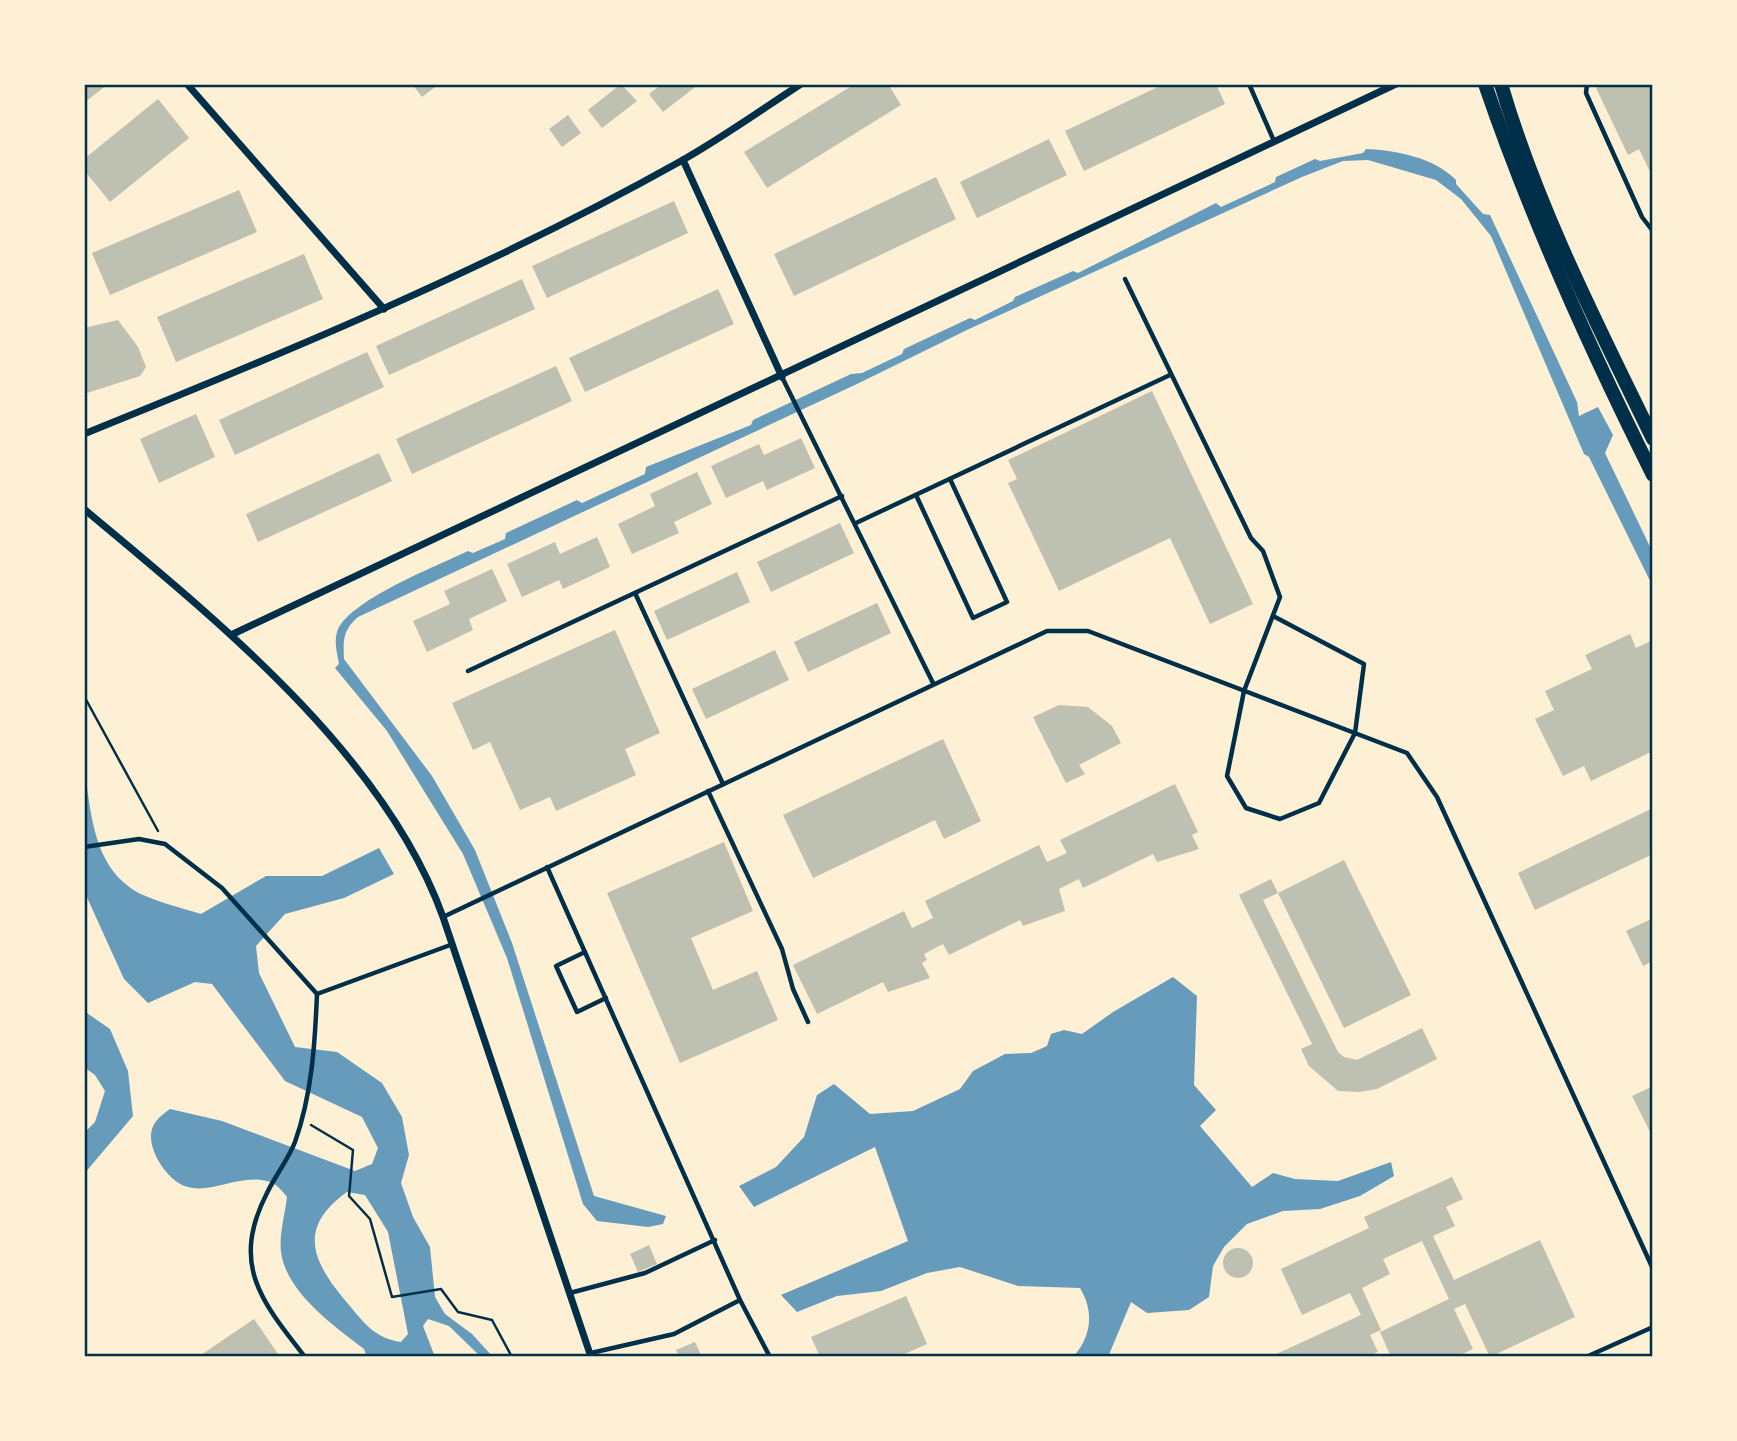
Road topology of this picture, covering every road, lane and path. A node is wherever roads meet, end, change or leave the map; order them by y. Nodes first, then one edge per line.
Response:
1 (187, 84) edge
2 (801, 84) edge
3 (1249, 84) edge
4 (1396, 84) edge
5 (1485, 84) edge
6 (1501, 84) edge
7 (1587, 84) edge
8 (1275, 142) junction
9 (683, 160) junction
10 (1653, 230) edge
11 (1653, 255) edge
12 (1125, 279) dead end
13 (384, 309) junction
14 (1170, 375) junction
15 (782, 377) junction
16 (84, 434) edge
17 (1653, 439) edge
18 (1648, 451) edge
19 (1653, 475) edge
20 (950, 479) junction
21 (916, 495) junction
22 (842, 496) junction
23 (84, 509) edge
24 (856, 523) junction
25 (635, 593) junction
26 (1275, 617) junction
27 (233, 635) junction
28 (468, 671) dead end
29 (933, 683) junction
30 (1244, 691) junction
31 (84, 696) edge
32 (1355, 733) junction
33 (723, 784) junction
34 (708, 790) junction
35 (165, 844) junction
36 (84, 847) edge
37 (547, 867) junction
38 (443, 917) junction
39 (453, 944) junction
40 (585, 952) junction
41 (317, 994) junction
42 (606, 998) junction
43 (808, 1022) dead end
44 (302, 1119) junction
45 (715, 1240) junction
46 (1653, 1269) edge
47 (570, 1293) junction
48 (740, 1300) junction
49 (1653, 1327) edge
50 (590, 1355) edge
51 (305, 1357) edge
52 (512, 1357) edge
53 (770, 1357) edge
54 (1586, 1357) edge

1 - 13 street
2 - 9 street
3 - 8 lane
4 - 8 street
5 - 18 highway
6 - 17 highway
7 - 10 lane
8 - 15 street
9 - 13 street
9 - 15 street
10 - 11 lane
12 - 14 lane
13 - 16 street
14 - 20 lane
14 - 26 lane
15 - 22 lane
15 - 27 street
18 - 19 highway
20 - 21 lane
20 - 21 lane
21 - 24 lane
22 - 24 lane
22 - 25 lane
23 - 27 street
24 - 29 lane
25 - 28 lane
25 - 33 lane
26 - 30 lane
26 - 32 lane
27 - 38 street
29 - 30 lane
29 - 33 lane
30 - 32 lane
30 - 32 lane
31 - 35 path
32 - 46 lane
33 - 34 lane
34 - 37 lane
34 - 43 lane
35 - 36 lane
35 - 41 lane
37 - 38 lane
37 - 40 lane
38 - 39 street
39 - 41 lane
39 - 47 street
40 - 42 lane
40 - 42 lane
41 - 44 lane
42 - 45 lane
44 - 51 lane
44 - 52 path
45 - 47 lane
45 - 48 lane
47 - 50 street
48 - 50 lane
48 - 53 lane
49 - 54 lane

